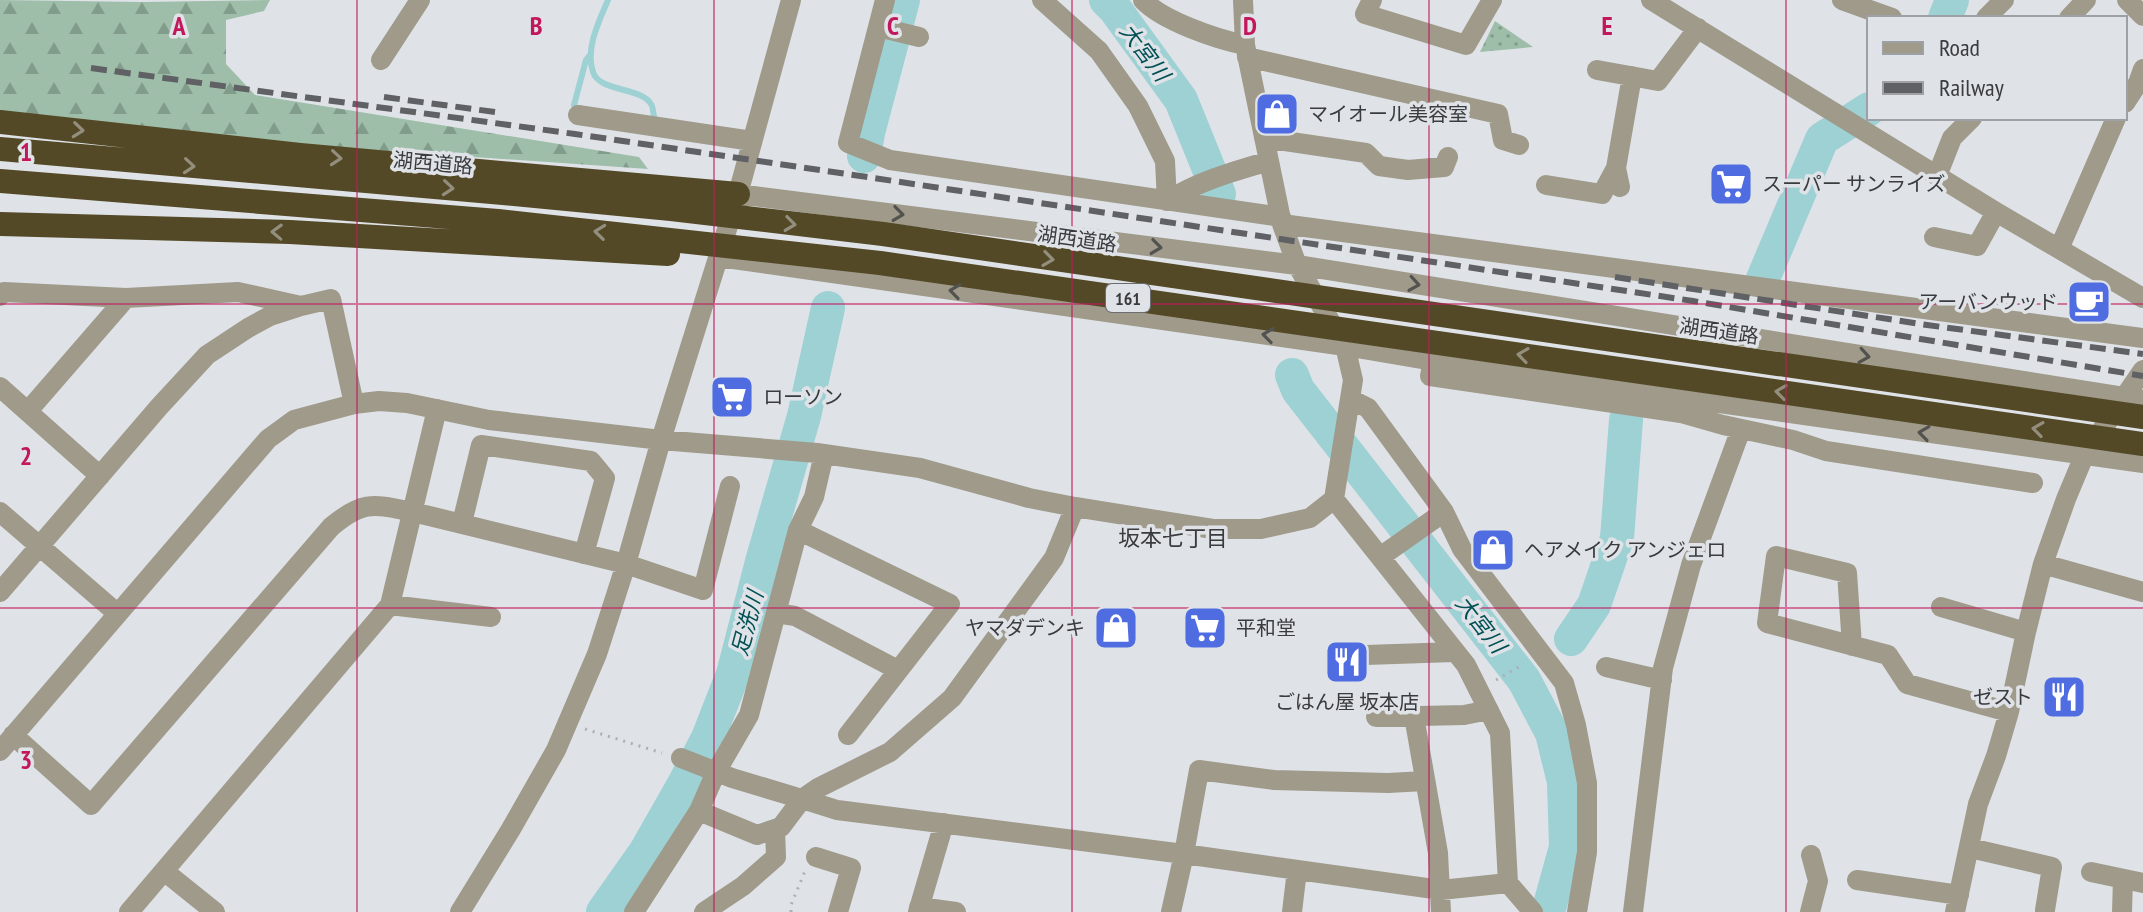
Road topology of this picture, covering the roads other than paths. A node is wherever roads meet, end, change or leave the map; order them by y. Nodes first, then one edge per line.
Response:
1 (420, 0) edge
2 (791, 0) edge
3 (885, 0) edge
4 (1042, 0) edge
5 (1143, 0) edge
6 (1243, 0) edge
7 (1372, 0) edge
8 (1492, 0) edge
9 (1651, 0) edge
10 (1842, 0) edge
11 (2004, 0) edge
12 (2086, 0) edge
13 (2127, 0) edge
14 (1891, 11) edge
15 (1988, 16) edge
16 (2071, 16) edge
17 (2143, 16) edge
18 (878, 27) junction
19 (1698, 28) junction
20 (919, 37) dead end
21 (1246, 51) junction
22 (381, 60) dead end
23 (2143, 69) edge
24 (1597, 70) dead end
25 (1632, 76) junction
26 (2127, 100) edge
27 (578, 115) dead end
28 (1970, 120) edge
29 (2115, 120) edge
30 (0, 122) edge
31 (1264, 138) junction
32 (752, 141) junction
33 (1519, 145) dead end
34 (0, 149) edge
35 (1448, 157) dead end
36 (1269, 161) junction
37 (1937, 176) junction
38 (0, 181) edge
39 (1546, 185) dead end
40 (738, 194) junction
41 (1175, 196) junction
42 (1996, 212) junction
43 (1282, 221) junction
44 (0, 224) edge
45 (1934, 237) dead end
46 (2059, 249) junction
47 (719, 257) junction
48 (1297, 265) junction
49 (0, 296) edge
50 (126, 298) junction
51 (2143, 298) edge
52 (301, 306) junction
53 (2143, 338) edge
54 (1345, 346) junction
55 (2143, 370) edge
56 (0, 387) edge
57 (2133, 398) edge
58 (1350, 399) junction
59 (354, 404) junction
60 (1683, 406) junction
61 (437, 409) junction
62 (28, 411) junction
63 (2143, 417) edge
64 (1741, 429) junction
65 (661, 440) junction
66 (1997, 443) junction
67 (2143, 444) edge
68 (821, 454) junction
69 (2084, 456) junction
70 (2143, 463) edge
71 (100, 476) junction
72 (1993, 476) junction
73 (2033, 483) dead end
74 (730, 486) dead end
75 (1336, 493) junction
76 (1075, 507) junction
77 (0, 512) edge
78 (413, 512) junction
79 (1443, 513) junction
80 (462, 523) junction
81 (798, 530) junction
82 (40, 546) junction
83 (584, 554) junction
84 (1380, 557) junction
85 (626, 564) junction
86 (2043, 564) junction
87 (0, 592) edge
88 (2143, 592) edge
89 (390, 605) junction
90 (1941, 607) dead end
91 (776, 613) junction
92 (118, 614) junction
93 (491, 617) dead end
94 (2026, 632) junction
95 (1852, 646) junction
96 (1454, 652) junction
97 (1366, 655) dead end
98 (1606, 667) dead end
99 (898, 670) junction
100 (1662, 680) junction
101 (1489, 710) junction
102 (2009, 712) junction
103 (1414, 716) junction
104 (1376, 717) dead end
105 (848, 735) dead end
106 (7, 743) edge
107 (681, 758) road end
108 (712, 771) junction
109 (1425, 781) junction
110 (802, 799) junction
111 (699, 811) junction
112 (944, 823) junction
113 (775, 829) junction
114 (1970, 848) junction
115 (1184, 854) junction
116 (1811, 855) dead end
117 (816, 857) road end
118 (1297, 870) junction
119 (164, 871) junction
120 (2091, 872) dead end
121 (1857, 880) dead end
122 (2133, 881) edge
123 (1508, 883) junction
124 (1441, 890) junction
125 (1957, 903) edge
126 (919, 909) edge
127 (2045, 910) dead end
128 (1815, 911) edge
129 (129, 912) edge
130 (215, 912) edge
131 (460, 912) edge
132 (634, 912) edge
133 (704, 912) edge
134 (838, 912) edge
135 (956, 912) edge
136 (1171, 912) edge
137 (1292, 912) edge
138 (1441, 912) edge
139 (1533, 912) edge
140 (1577, 912) edge
141 (1633, 912) edge
142 (2122, 912) edge

1 - 22 street
2 - 32 street
3 - 18 street
4 - 41 street
5 - 21 street
6 - 21 street
7 - 8 street
9 - 19 street
10 - 14 street
11 - 15 street
12 - 16 street
13 - 17 street
18 - 20 street
18 - 41 street
19 - 25 street
19 - 37 street
21 - 31 street
21 - 33 street
23 - 26 street
24 - 25 street
25 - 39 street
27 - 32 street
28 - 37 street
29 - 46 street
30 -> 40 highway
31 - 35 street
31 - 36 street
32 - 40 street
34 -> 63 highway, 湖西道路 / 161
36 - 41 street
36 - 43 street
37 - 42 street
67 -> 38 highway, 161
40 - 47 street
40 -> 48 street
41 - 43 street
42 - 45 street
42 - 46 street
43 - 48 street
43 - 53 street
47 -> 44 highway
46 - 51 street
54 -> 47 street
47 - 65 street
48 - 54 street
48 -> 57 street
49 - 50 street
50 - 52 street
50 - 62 street
52 - 59 street
52 - 71 street
54 - 58 street
54 - 60 street
55 - 57 street
56 - 62 street
57 - 69 street
58 - 75 street
58 - 79 street
59 - 61 street
59 - 92 street
60 - 64 street
66 -> 60 street
61 - 65 street
61 - 78 street
62 - 71 street
64 - 72 street
64 - 100 street
65 - 68 street
65 - 85 street
66 - 69 street
66 - 72 street
68 - 76 street
68 - 81 street
69 - 70 street
69 - 86 street
71 - 82 street
72 - 73 street
74 - 85 street
75 - 76 street
75 - 84 street
76 - 110 street
77 - 82 street
78 - 80 street
78 - 89 street
78 - 106 street
79 - 84 street
79 - 140 street
80 - 83 street
80 - 83 street
81 - 91 street
81 - 99 street
82 - 87 street
82 - 92 street
83 - 85 street
84 - 96 street
85 - 131 street
86 - 88 street
86 - 94 street
89 - 93 street
89 - 119 street
90 - 94 street
91 - 99 street
91 - 108 street
92 - 106 street
94 - 102 street
95 - 95 street
95 - 102 street
96 - 97 street
96 - 101 street
98 - 100 street
99 - 105 street
100 - 141 street
101 - 103 street
101 - 123 street
102 - 114 street
103 - 104 street
103 - 109 street
107 - 108 street
108 - 110 street
108 - 111 street
109 - 115 street
109 - 124 street
110 - 112 street
110 - 113 street
111 - 113 street
111 - 132 street
112 - 115 street
112 - 126 street
113 - 133 street
114 - 125 street
114 - 127 street
115 - 118 street
115 - 136 street
116 - 128 street
117 - 134 street
118 - 124 street
118 - 137 street
119 - 129 street
119 - 130 street
120 - 122 street
121 - 125 street
122 - 142 street
123 - 124 street
123 - 139 street
124 - 138 street
126 - 135 street

